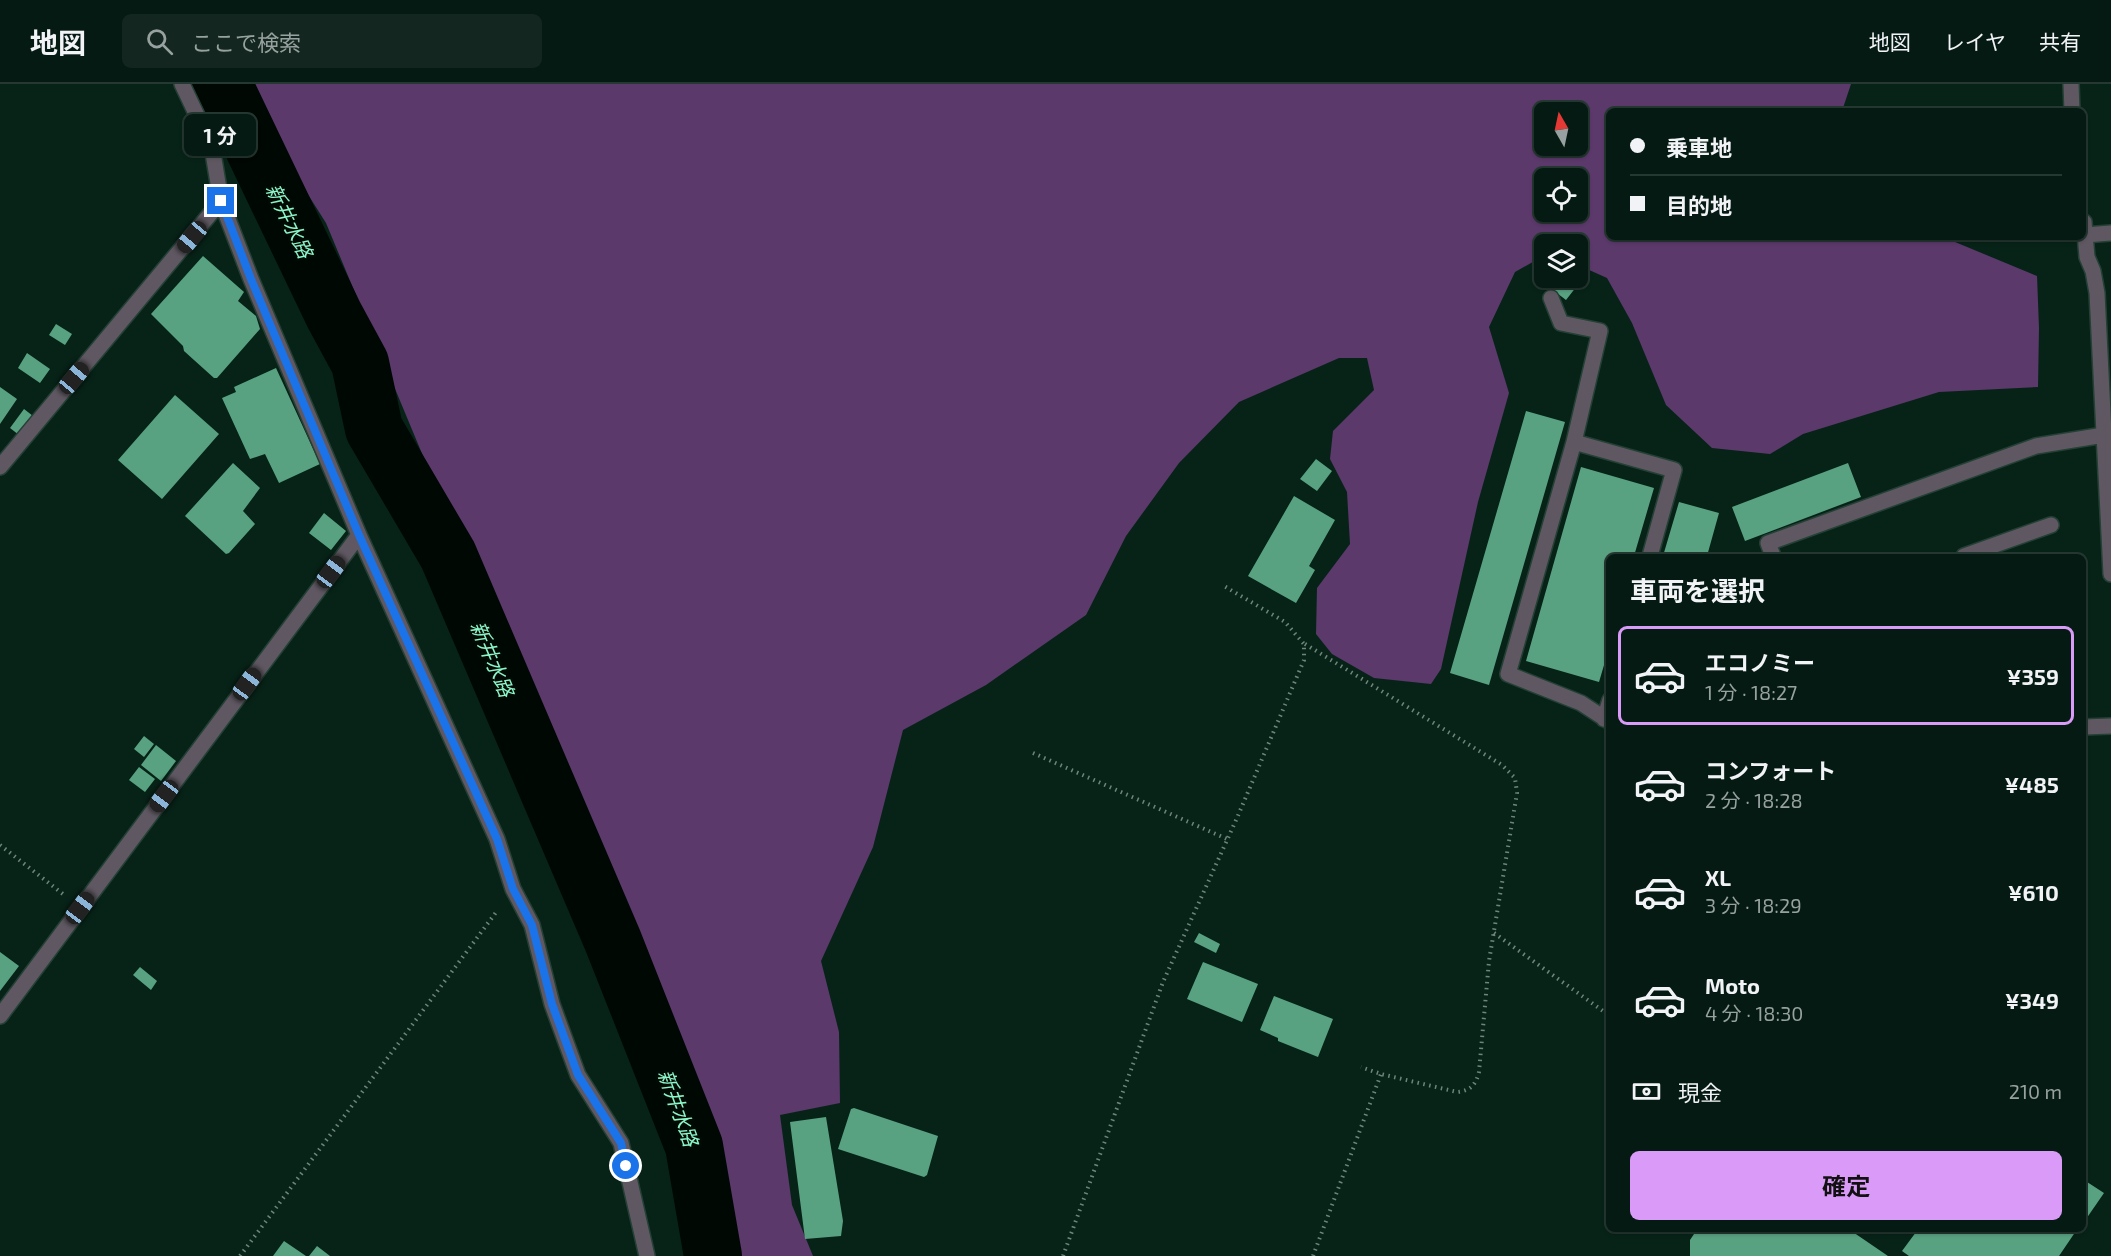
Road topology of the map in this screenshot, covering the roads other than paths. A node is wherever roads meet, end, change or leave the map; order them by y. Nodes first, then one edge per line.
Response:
1 (182, 84) edge
2 (2071, 84) edge
3 (2072, 108) edge
4 (221, 201) junction
5 (2086, 228) edge
6 (2111, 233) edge
7 (2085, 240) edge
8 (1551, 298) dead end
9 (2104, 435) junction
10 (1574, 442) junction
11 (0, 467) edge
12 (2050, 525) dead end
13 (359, 535) junction
14 (1651, 554) edge
15 (1772, 554) edge
16 (1970, 554) edge
17 (2111, 574) edge
18 (1606, 719) edge
19 (2111, 726) edge
20 (2086, 727) edge
21 (0, 1016) edge
22 (647, 1256) edge

1 - 4 street
2 - 3 street
4 - 11 street
4 - 13 street
5 - 6 street
7 - 9 street
8 - 10 street
9 - 15 street
9 - 17 street
10 - 14 street
10 - 18 street
12 - 16 street
13 - 21 street
13 - 22 street
19 - 20 street

